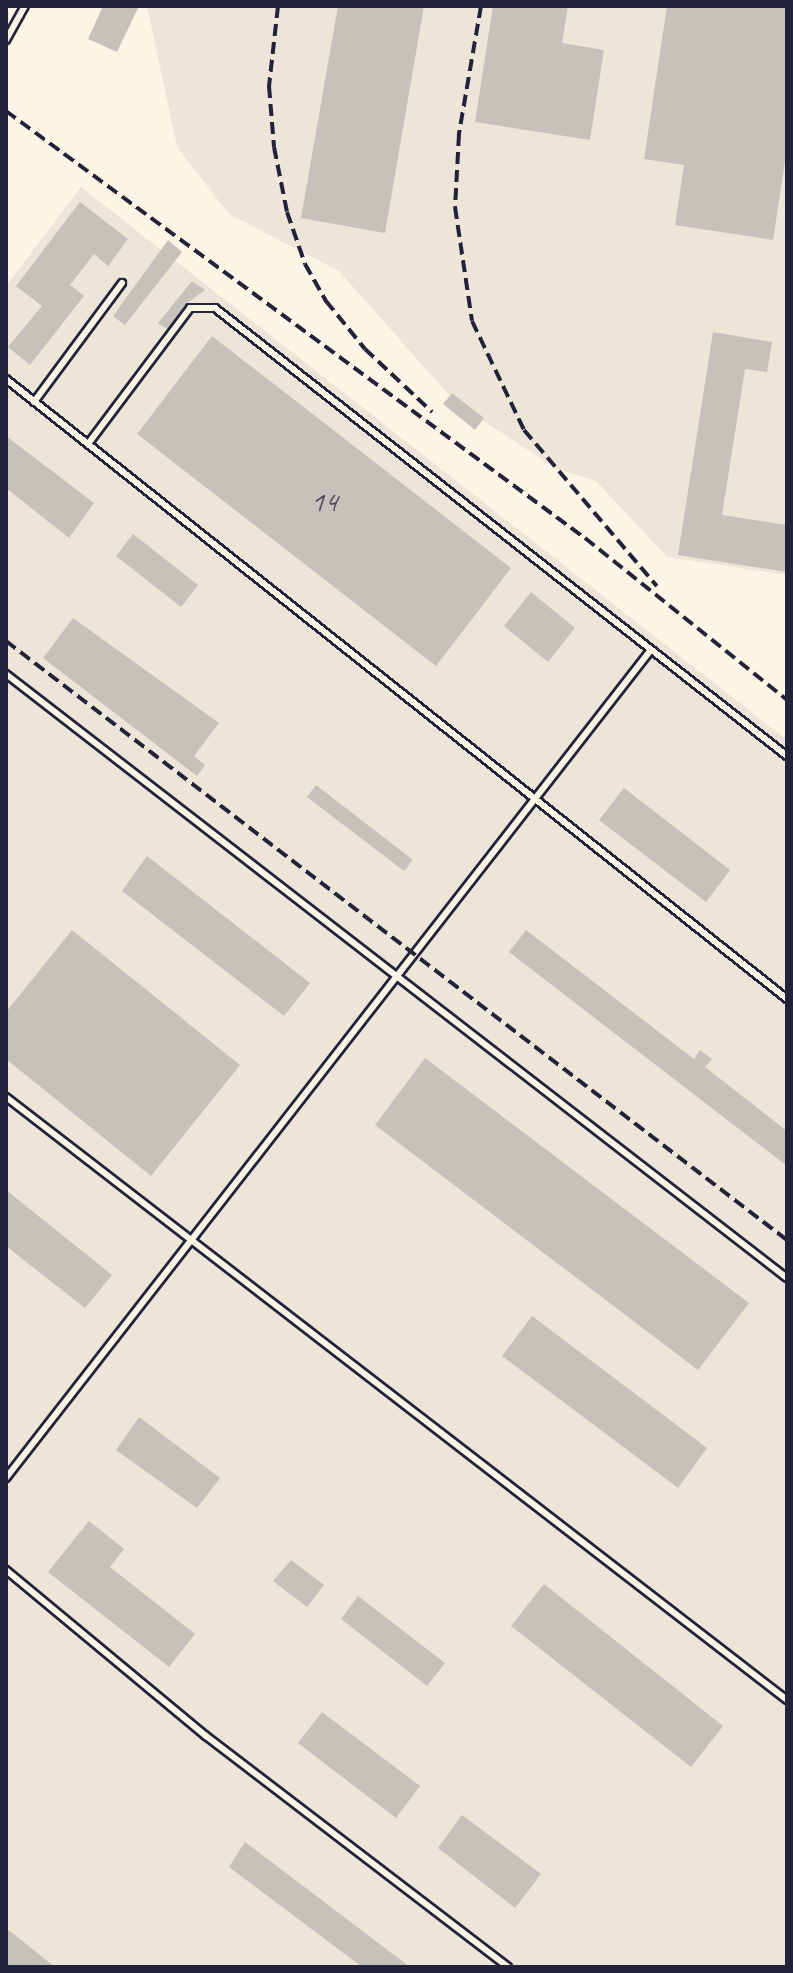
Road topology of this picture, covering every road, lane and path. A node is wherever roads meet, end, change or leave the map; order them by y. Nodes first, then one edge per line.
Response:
1 (25, 6) edge
2 (6, 40) edge
3 (122, 283) dead end
4 (6, 379) edge
5 (34, 402) junction
6 (88, 444) junction
7 (650, 651) junction
8 (6, 674) edge
9 (787, 756) edge
10 (534, 801) junction
11 (398, 979) junction
12 (787, 999) edge
13 (6, 1097) edge
14 (192, 1241) junction
15 (787, 1278) edge
16 (6, 1478) edge
17 (6, 1570) edge
18 (787, 1700) edge
19 (508, 1967) edge

1 - 2 lane
3 - 5 lane
4 - 5 lane
5 - 6 lane
6 - 7 lane
6 - 10 lane
7 - 9 lane
7 - 10 lane
8 - 11 lane
10 - 11 lane
10 - 12 lane
11 - 14 lane
11 - 15 lane
13 - 14 lane
14 - 16 lane
14 - 18 lane
17 - 19 lane

